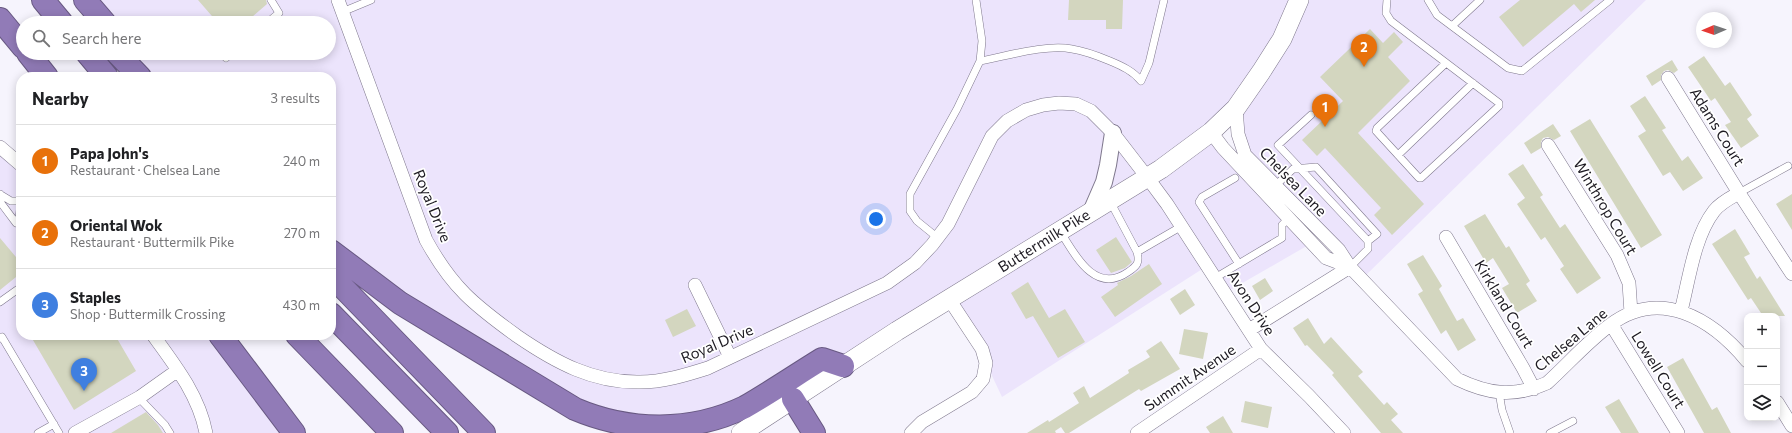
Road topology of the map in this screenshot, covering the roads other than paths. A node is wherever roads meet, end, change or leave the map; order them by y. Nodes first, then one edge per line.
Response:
1 (43, 0) edge
2 (72, 0) edge
3 (85, 0) edge
4 (271, 0) edge
5 (371, 0) edge
6 (976, 0) edge
7 (1164, 0) edge
8 (1299, 0) edge
9 (1386, 0) edge
10 (1428, 0) edge
11 (1480, 0) edge
12 (1610, 0) edge
13 (340, 6) edge
14 (56, 16) edge
15 (85, 16) edge
16 (99, 16) edge
17 (275, 16) edge
18 (0, 19) edge
19 (1452, 26) junction
20 (16, 38) edge
21 (33, 60) edge
22 (93, 60) edge
23 (124, 60) edge
24 (139, 60) edge
25 (980, 61) junction
26 (1446, 63) junction
27 (43, 72) edge
28 (103, 72) edge
29 (135, 72) edge
30 (150, 72) edge
31 (1668, 78) dead end
32 (1473, 84) junction
33 (1236, 108) junction
34 (1311, 115) dead end
35 (1211, 132) junction
36 (1113, 134) junction
37 (1548, 145) dead end
38 (0, 147) edge
39 (1398, 155) junction
40 (16, 161) edge
41 (1788, 166) dead end
42 (1300, 170) junction
43 (1147, 177) junction
44 (1235, 178) dead end
45 (1275, 186) junction
46 (1106, 193) junction
47 (1739, 193) junction
48 (1, 195) edge
49 (16, 202) edge
50 (1289, 218) junction
51 (16, 223) edge
52 (1182, 226) junction
53 (1060, 231) junction
54 (1446, 237) dead end
55 (938, 238) junction
56 (1368, 241) junction
57 (1137, 252) junction
58 (336, 255) edge
59 (1238, 264) junction
60 (1350, 267) junction
61 (1792, 274) edge
62 (1215, 278) junction
63 (336, 280) edge
64 (695, 285) dead end
65 (16, 291) edge
66 (949, 299) junction
67 (0, 302) edge
68 (1681, 312) junction
69 (1631, 313) junction
70 (336, 319) edge
71 (1611, 324) junction
72 (1249, 330) junction
73 (0, 338) edge
74 (157, 340) edge
75 (224, 340) edge
76 (302, 340) edge
77 (1261, 349) junction
78 (730, 357) junction
79 (1744, 358) edge
80 (843, 366) junction
81 (178, 370) junction
82 (1534, 389) junction
83 (1499, 392) junction
84 (139, 398) junction
85 (792, 399) junction
86 (1784, 408) edge
87 (1573, 421) dead end
88 (54, 424) junction
89 (1792, 426) edge
90 (1155, 428) edge
91 (38, 433) edge
92 (59, 433) edge
93 (75, 433) edge
94 (170, 433) edge
95 (206, 433) edge
96 (294, 433) edge
97 (392, 433) edge
98 (447, 433) edge
99 (484, 433) edge
100 (740, 433) edge
101 (814, 433) edge
102 (910, 433) edge
103 (1137, 433) edge
104 (1344, 433) edge
105 (1510, 433) edge
106 (1550, 433) edge
107 (1678, 433) edge

1 - 14 highway
2 - 15 highway
3 - 16 highway
4 - 17 lane
5 - 13 lane
6 - 25 lane
7 - 25 lane
8 - 33 main road, Buttermilk Pike
9 - 26 lane
10 - 19 lane
11 - 19 lane
12 - 19 lane
13 - 78 street, Royal Drive
18 - 20 highway
21 - 27 highway
22 - 28 highway
23 - 29 highway
24 - 30 highway
25 - 55 lane
26 - 32 lane
26 - 39 lane
31 - 47 street, Adams Court
32 - 39 lane
32 - 39 lane
33 - 35 main road, Buttermilk Pike
33 - 45 street, Chelsea Lane
34 - 42 lane
35 - 43 main road, Buttermilk Pike
35 - 50 street, Chelsea Lane
36 - 43 street, Royal Drive
36 - 46 street
36 - 55 street, Royal Drive
37 - 69 street, Winthrop Court
38 - 40 street
41 - 47 lane
42 - 45 lane
42 - 56 lane
42 - 56 lane
43 - 46 main road, Buttermilk Pike
43 - 52 street, Avon Drive
44 - 59 lane
45 - 60 street, Chelsea Lane
46 - 53 main road, Buttermilk Pike
46 - 57 lane
47 - 61 street, Adams Court
47 - 68 street
48 - 49 lane
48 - 51 lane
50 - 59 lane
50 - 60 street, Chelsea Lane
52 - 57 lane
52 - 62 street, Avon Drive
53 - 57 lane
53 - 66 main road, Buttermilk Pike
54 - 82 street, Kirkland Court
55 - 78 street, Royal Drive
56 - 60 lane
58 - 80 highway
59 - 62 lane
60 - 72 street
60 - 83 street, Chelsea Lane
62 - 72 street, Avon Drive
63 - 99 highway
64 - 78 street
65 - 67 lane
66 - 80 main road, Buttermilk Pike
66 - 102 street
68 - 69 street, Chelsea Lane
68 - 79 street, Chelsea Lane
69 - 71 street, Chelsea Lane
70 - 98 highway
71 - 82 street, Chelsea Lane
71 - 107 street, Lowell Court
72 - 77 street, Avon Drive
73 - 88 lane
74 - 81 street
75 - 96 highway
76 - 97 highway
77 - 90 street, Summit Avenue
77 - 104 street, Avon Drive
80 - 85 main road, Buttermilk Pike
81 - 84 street
81 - 95 street
82 - 83 street, Chelsea Lane
83 - 105 lane
84 - 93 street
84 - 94 lane
85 - 100 main road, Buttermilk Pike
85 - 101 highway
86 - 89 street
87 - 106 lane
88 - 91 lane
88 - 92 lane
90 - 103 street, Summit Avenue

